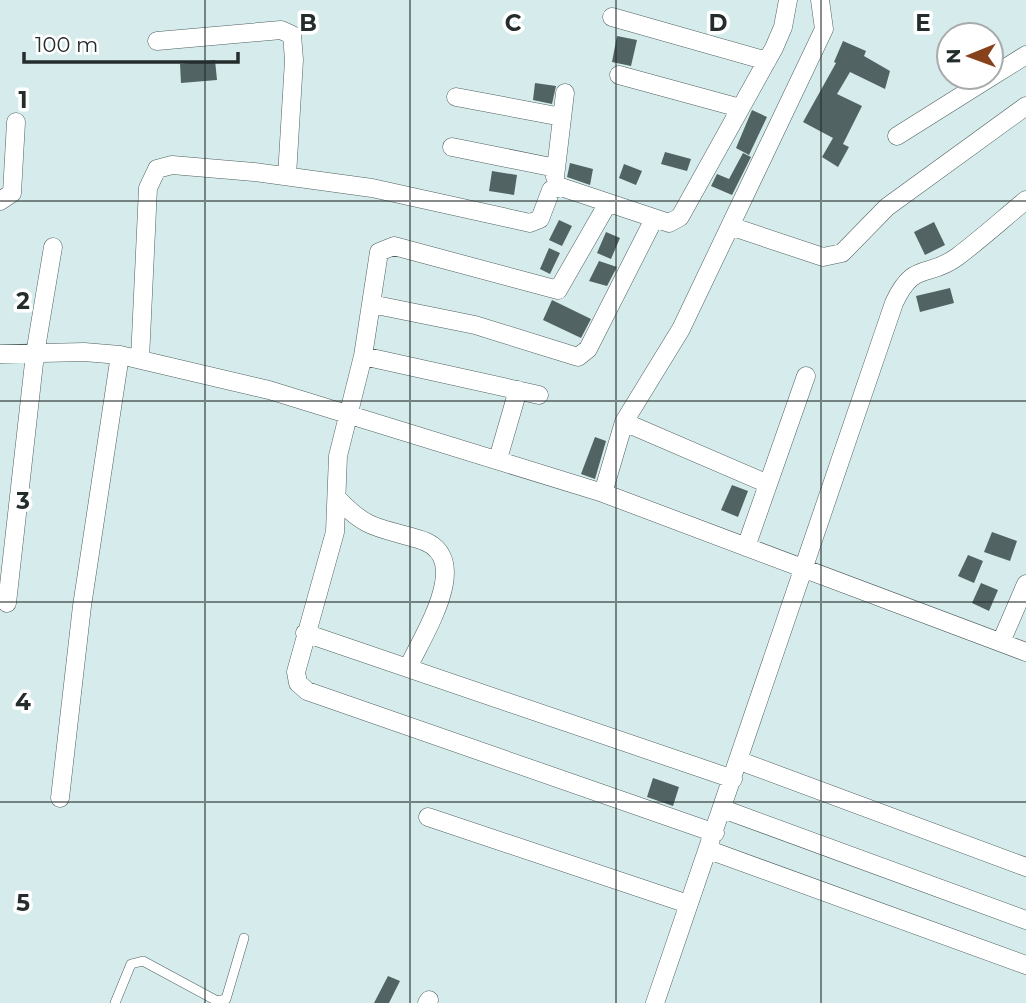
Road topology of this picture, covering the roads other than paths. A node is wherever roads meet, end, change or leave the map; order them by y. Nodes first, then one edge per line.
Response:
1 (788, 0) edge
2 (820, 0) edge
3 (612, 17) dead end
4 (157, 41) dead end
5 (1026, 55) edge
6 (767, 61) junction
7 (1005, 68) edge
8 (619, 75) dead end
9 (969, 91) edge
10 (565, 93) dead end
11 (456, 97) dead end
12 (1026, 106) edge
13 (740, 108) junction
14 (562, 117) junction
15 (16, 122) dead end
16 (897, 136) dead end
17 (452, 147) dead end
18 (556, 168) junction
19 (287, 176) junction
20 (553, 188) junction
21 (1026, 200) edge
22 (0, 201) edge
23 (608, 203) junction
24 (654, 219) junction
25 (730, 226) junction
26 (53, 247) dead end
27 (371, 303) junction
28 (0, 354) edge
29 (35, 354) junction
30 (120, 355) junction
31 (363, 356) junction
32 (140, 359) junction
33 (806, 376) dead end
34 (518, 390) junction
35 (539, 395) dead end
36 (351, 415) junction
37 (624, 422) junction
38 (498, 458) junction
39 (768, 484) junction
40 (603, 493) junction
41 (338, 499) junction
42 (746, 547) junction
43 (805, 567) junction
44 (1026, 584) edge
45 (7, 603) dead end
46 (305, 633) junction
47 (1001, 642) junction
48 (1026, 652) edge
49 (408, 668) junction
50 (740, 761) junction
51 (733, 779) junction
52 (60, 798) dead end
53 (723, 809) junction
54 (428, 817) dead end
55 (715, 833) junction
56 (709, 850) junction
57 (1026, 867) edge
58 (688, 904) junction
59 (1026, 920) edge
60 (244, 938) dead end
61 (1025, 962) edge
62 (115, 1003) edge
63 (655, 1003) edge

1 - 6 street
2 - 25 street
3 - 6 street
4 - 19 street
5 - 7 street
6 - 13 street
8 - 13 street
9 - 16 street
10 - 14 street
11 - 14 street
12 - 25 street
13 - 24 street
14 - 18 street
15 - 22 street
17 - 18 street
18 - 20 street
19 - 20 street
19 - 32 street
20 - 23 street
21 - 43 street
23 - 24 street
23 - 27 street
24 - 27 street
25 - 37 street
26 - 29 street
27 - 31 street
28 - 29 street
29 - 30 street
29 - 45 street
30 - 32 street
30 - 52 street
31 - 34 street
31 - 36 street
32 - 36 street
33 - 39 street
34 - 35 street
34 - 38 street
36 - 38 street
36 - 41 street
37 - 39 street
37 - 40 street
38 - 40 street
39 - 42 street
40 - 42 street
41 - 46 street
41 - 49 street
42 - 43 street
43 - 47 street
43 - 50 street
44 - 47 street
46 - 49 street
46 - 55 street
47 - 48 street
49 - 51 street
50 - 51 street
50 - 57 street
51 - 53 street
53 - 55 street
53 - 59 street
54 - 58 street
55 - 56 street
56 - 58 street
56 - 61 street
58 - 63 street
60 - 62 lane

